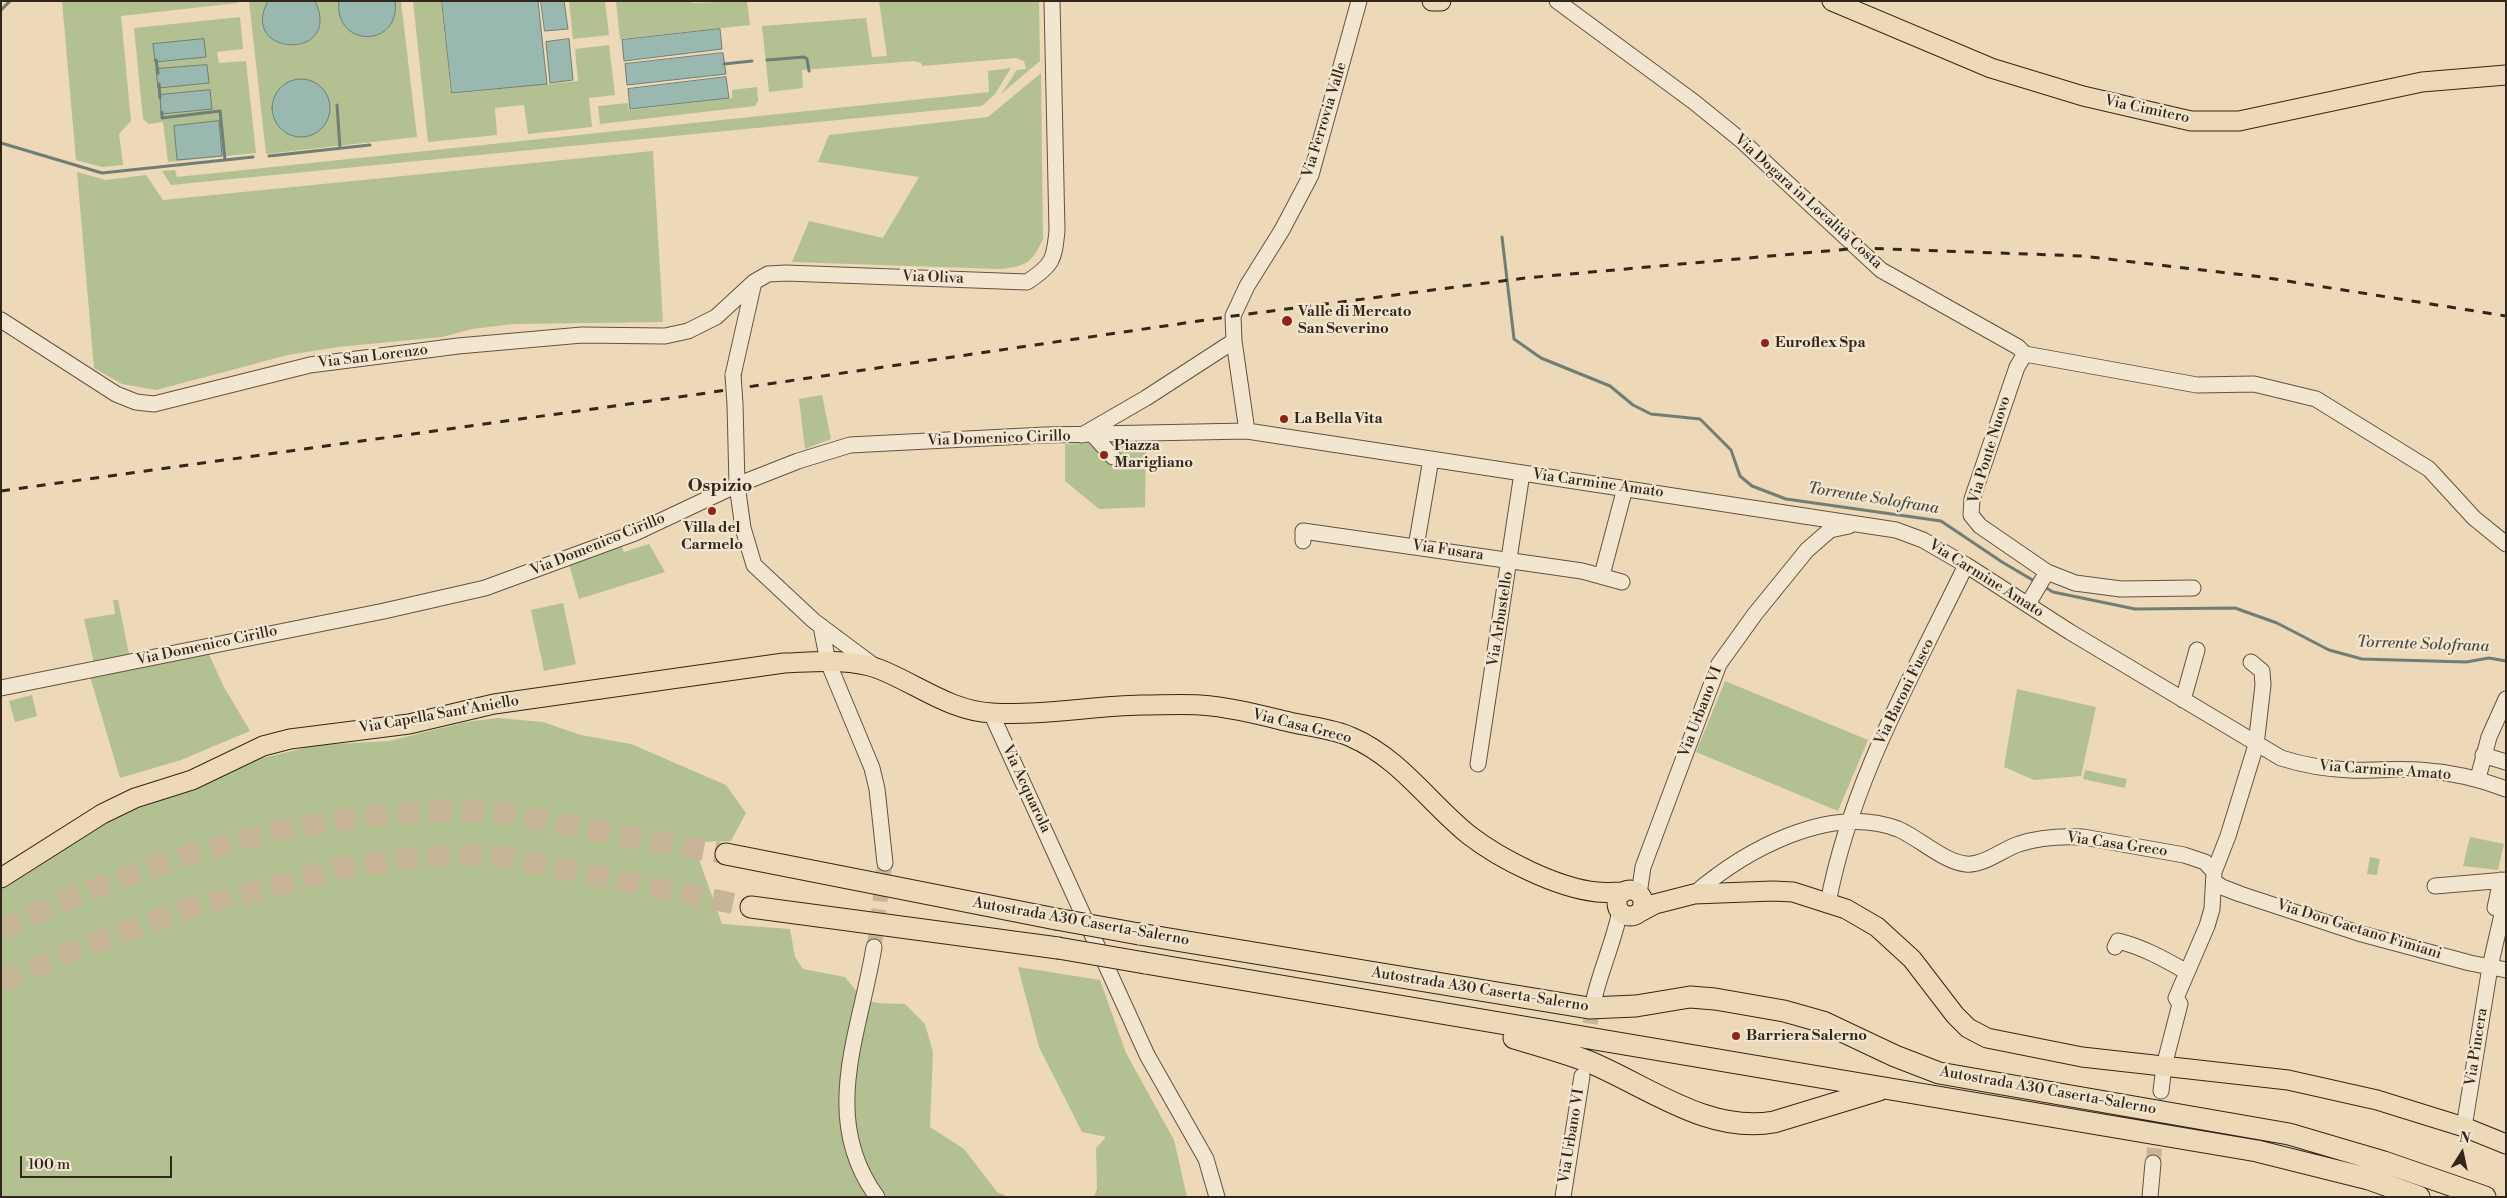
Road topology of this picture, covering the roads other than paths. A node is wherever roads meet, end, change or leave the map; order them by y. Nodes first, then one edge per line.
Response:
1 (1052, 1) edge
2 (1359, 1) edge
3 (1432, 1) edge
4 (1441, 1) edge
5 (1557, 1) edge
6 (1832, 1) edge
7 (2506, 76) edge
8 (754, 282) junction
9 (1, 320) edge
10 (1234, 341) junction
11 (2025, 354) junction
12 (1247, 431) junction
13 (1087, 435) junction
14 (1113, 456) dead end
15 (1431, 459) junction
16 (1522, 473) junction
17 (737, 485) junction
18 (1625, 488) junction
19 (1807, 522) junction
20 (1827, 524) junction
21 (1858, 524) joint
22 (1303, 541) dead end
23 (2506, 544) edge
24 (1416, 547) junction
25 (1807, 550) junction
26 (1510, 560) junction
27 (1966, 565) junction
28 (2045, 574) junction
29 (1602, 576) junction
30 (1622, 582) dead end
31 (2193, 588) dead end
32 (2031, 598) junction
33 (821, 626) junction
34 (2198, 650) dead end
35 (828, 662) junction
36 (2251, 662) dead end
37 (877, 669) junction
38 (1, 688) edge
39 (2506, 699) edge
40 (2183, 700) junction
41 (992, 713) junction
42 (2256, 745) junction
43 (2483, 755) junction
44 (2506, 762) edge
45 (1478, 764) dead end
46 (2478, 778) junction
47 (2506, 788) edge
48 (1849, 821) junction
49 (726, 854) tunnel mouth
50 (885, 864) tunnel mouth
51 (2215, 877) junction
52 (1, 878) edge
53 (2503, 880) edge
54 (2435, 886) dead end
55 (1694, 894) junction
56 (2506, 897) edge
57 (1633, 903) junction
58 (1828, 903) junction
59 (751, 907) tunnel mouth
60 (874, 947) tunnel mouth
61 (2115, 947) dead end
62 (2486, 966) junction
63 (2506, 970) edge
64 (2187, 972) junction
65 (1594, 999) tunnel mouth
66 (1385, 1004) junction
67 (2164, 1066) junction
68 (1582, 1076) tunnel mouth
69 (1884, 1088) junction
70 (2161, 1091) tunnel mouth
71 (2464, 1127) junction
72 (2506, 1144) edge
73 (2152, 1162) tunnel mouth
74 (877, 1197) edge
75 (1217, 1197) edge
76 (1563, 1197) edge
77 (2150, 1197) edge
78 (2419, 1197) edge
79 (2485, 1197) edge

1 - 8 street, Via Oliva
2 - 10 street, Via Ferrovia Valle
3 - 4 main road
5 - 11 street, Via Dogara in Località Costa
6 - 7 main road, Via Cimitero
8 - 9 street, Via San Lorenzo
8 - 17 street, bridge
10 - 12 street, Via Ferrovia Valle
10 - 13 street
11 - 23 street, Via Dogara in Località Costa
11 - 28 street, Via Ponte Nuovo
12 - 13 street, Via Domenico Cirillo
12 - 15 street, Via Domenico Cirillo
13 - 14 street
13 - 17 street, Via Domenico Cirillo
15 - 16 street, Via Carmine Amato
15 - 24 street
16 - 18 street, Via Carmine Amato
16 - 26 street, Via Arbustello
17 - 33 street
17 - 38 street, Via Domenico Cirillo
18 - 19 street, Via Carmine Amato
18 - 29 street
19 - 20 street, Via Carmine Amato
19 - 25 street
20 - 21 street, Via Urbano VI
20 - 25 street, Via Urbano VI
21 - 27 street, Via Carmine Amato
22 - 24 street, Via Fusara
24 - 26 street, Via Fusara
25 - 57 street, Via Urbano VI
26 - 29 street, Via Fusara
26 - 45 street, Via Arbustello
27 - 32 street, Via Carmine Amato
27 - 48 street, Via Baroni Fusco
28 - 31 street, Via Ponte Nuovo
28 - 32 street
29 - 30 street, Via Fusara
32 - 40 street, Via Carmine Amato
33 - 35 street
33 - 37 street
34 - 40 street
35 - 37 main road, Via Capella Sant'Aniello
35 - 50 street
35 - 52 main road, Via Capella Sant'Aniello
36 - 42 street
37 - 41 main road
39 - 43 street
40 - 42 street, Via Carmine Amato
41 - 57 main road, Via Casa Greco
41 - 75 street, Via Acquarola
42 - 46 street, Via Carmine Amato
42 - 51 street
43 - 44 street
43 - 46 street
46 - 47 street, Via Carmine Amato
48 - 51 street, Via Casa Greco
48 - 55 street
48 - 58 street, Via Baroni Fusco
49 - 79 highway, Autostrada A30 Caserta-Salerno, bridge
51 - 62 street, Via Don Gaetano Fimiani
51 - 64 street
53 - 54 street
53 - 62 street
55 - 57 main road, Via Casa Greco
55 - 58 main road, Via Casa Greco
56 - 62 street
57 - 65 street
58 - 67 main road, Via Casa Greco
59 - 66 highway, Autostrada A30 Caserta-Salerno, bridge
60 - 74 street
61 - 64 street
62 - 63 street, Via Don Gaetano Fimiani
62 - 71 street, Via Pincera
64 - 67 street
66 - 69 highway, Autostrada A30 Caserta-Salerno
66 - 69 highway
67 - 70 street
67 - 71 main road, Via Casa Greco
68 - 76 street, Via Urbano VI
69 - 78 highway, Autostrada A30 Caserta-Salerno
71 - 72 main road, Via Casa Greco
73 - 77 street

